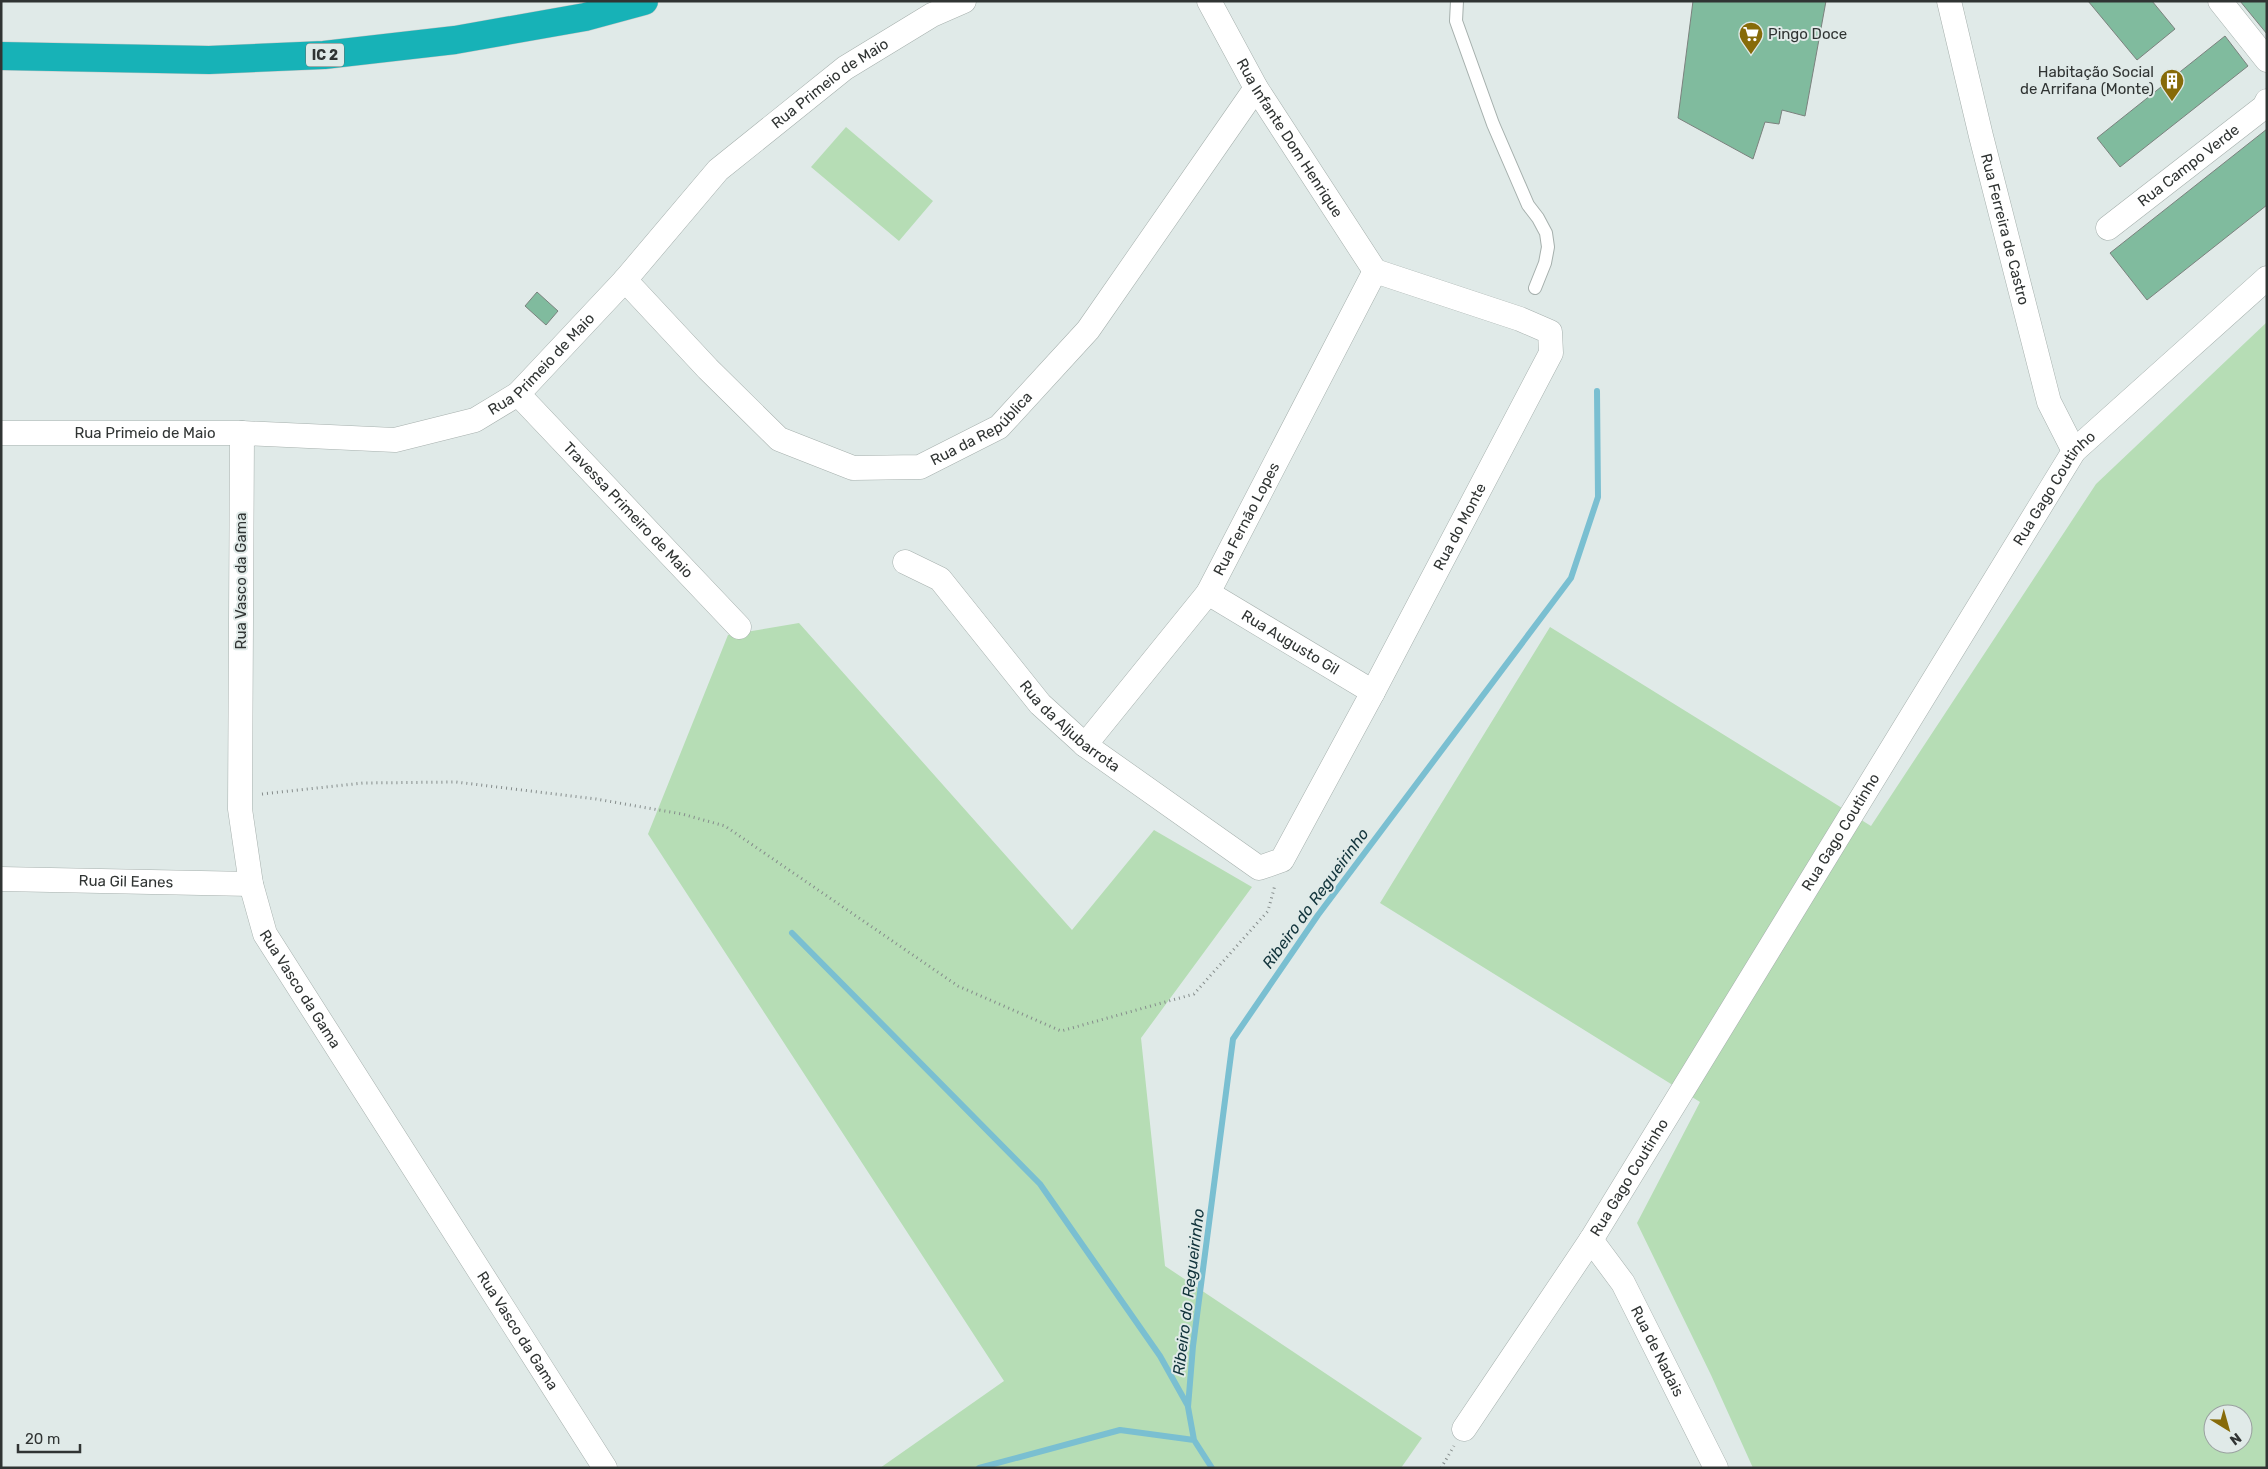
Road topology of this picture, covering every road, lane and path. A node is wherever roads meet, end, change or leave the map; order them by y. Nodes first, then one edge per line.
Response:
1 (593, 1) edge
2 (644, 1) edge
3 (964, 1) edge
4 (1209, 1) edge
5 (1457, 1) edge
6 (1949, 1) edge
7 (2220, 1) edge
8 (1, 42) edge
9 (1, 56) edge
10 (2267, 60) edge
11 (1256, 88) junction
12 (2267, 100) edge
13 (2108, 228) dead end
14 (1375, 271) junction
15 (2267, 278) edge
16 (625, 280) junction
17 (1535, 288) dead end
18 (518, 394) junction
19 (1, 433) edge
20 (242, 433) junction
21 (2074, 451) junction
22 (905, 562) dead end
23 (1208, 593) junction
24 (739, 627) dead end
25 (1373, 692) junction
26 (1085, 745) junction
27 (240, 796) junction
28 (1282, 860) junction
29 (1, 880) edge
30 (251, 884) junction
31 (1590, 1240) junction
32 (1464, 1429) dead end
33 (604, 1468) edge
34 (1716, 1468) edge

1 - 8 highway, IC 2
2 - 9 highway, IC 2
3 - 16 street, Rua Primeio de Maio
4 - 11 street, Rua Infante Dom Henrique
5 - 17 lane
6 - 21 street, Rua Ferreira de Castro
7 - 10 street
11 - 14 street, Rua Infante Dom Henrique
11 - 16 street, Rua da República
12 - 13 street, Rua Campo Verde
14 - 23 street, Rua Fernão Lopes
14 - 25 street, Rua do Monte
15 - 21 street, Rua Gago Coutinho
16 - 18 street, Rua Primeio de Maio
18 - 20 street, Rua Primeio de Maio
18 - 24 street, Travessa Primeiro de Maio
19 - 20 street, Rua Primeio de Maio
20 - 27 street, Rua Vasco da Gama
21 - 31 street, Rua Gago Coutinho
22 - 26 street, Rua da Aljubarrota
23 - 25 street, Rua Augusto Gil
23 - 26 street, Rua Fernão Lopes
25 - 28 street, Rua do Monte
26 - 28 street, Rua da Aljubarrota
27 - 28 path
27 - 30 street, Rua Vasco da Gama
29 - 30 street, Rua Gil Eanes
30 - 33 street, Rua Vasco da Gama
31 - 32 street, Rua Gago Coutinho
31 - 34 street, Rua de Nadais

